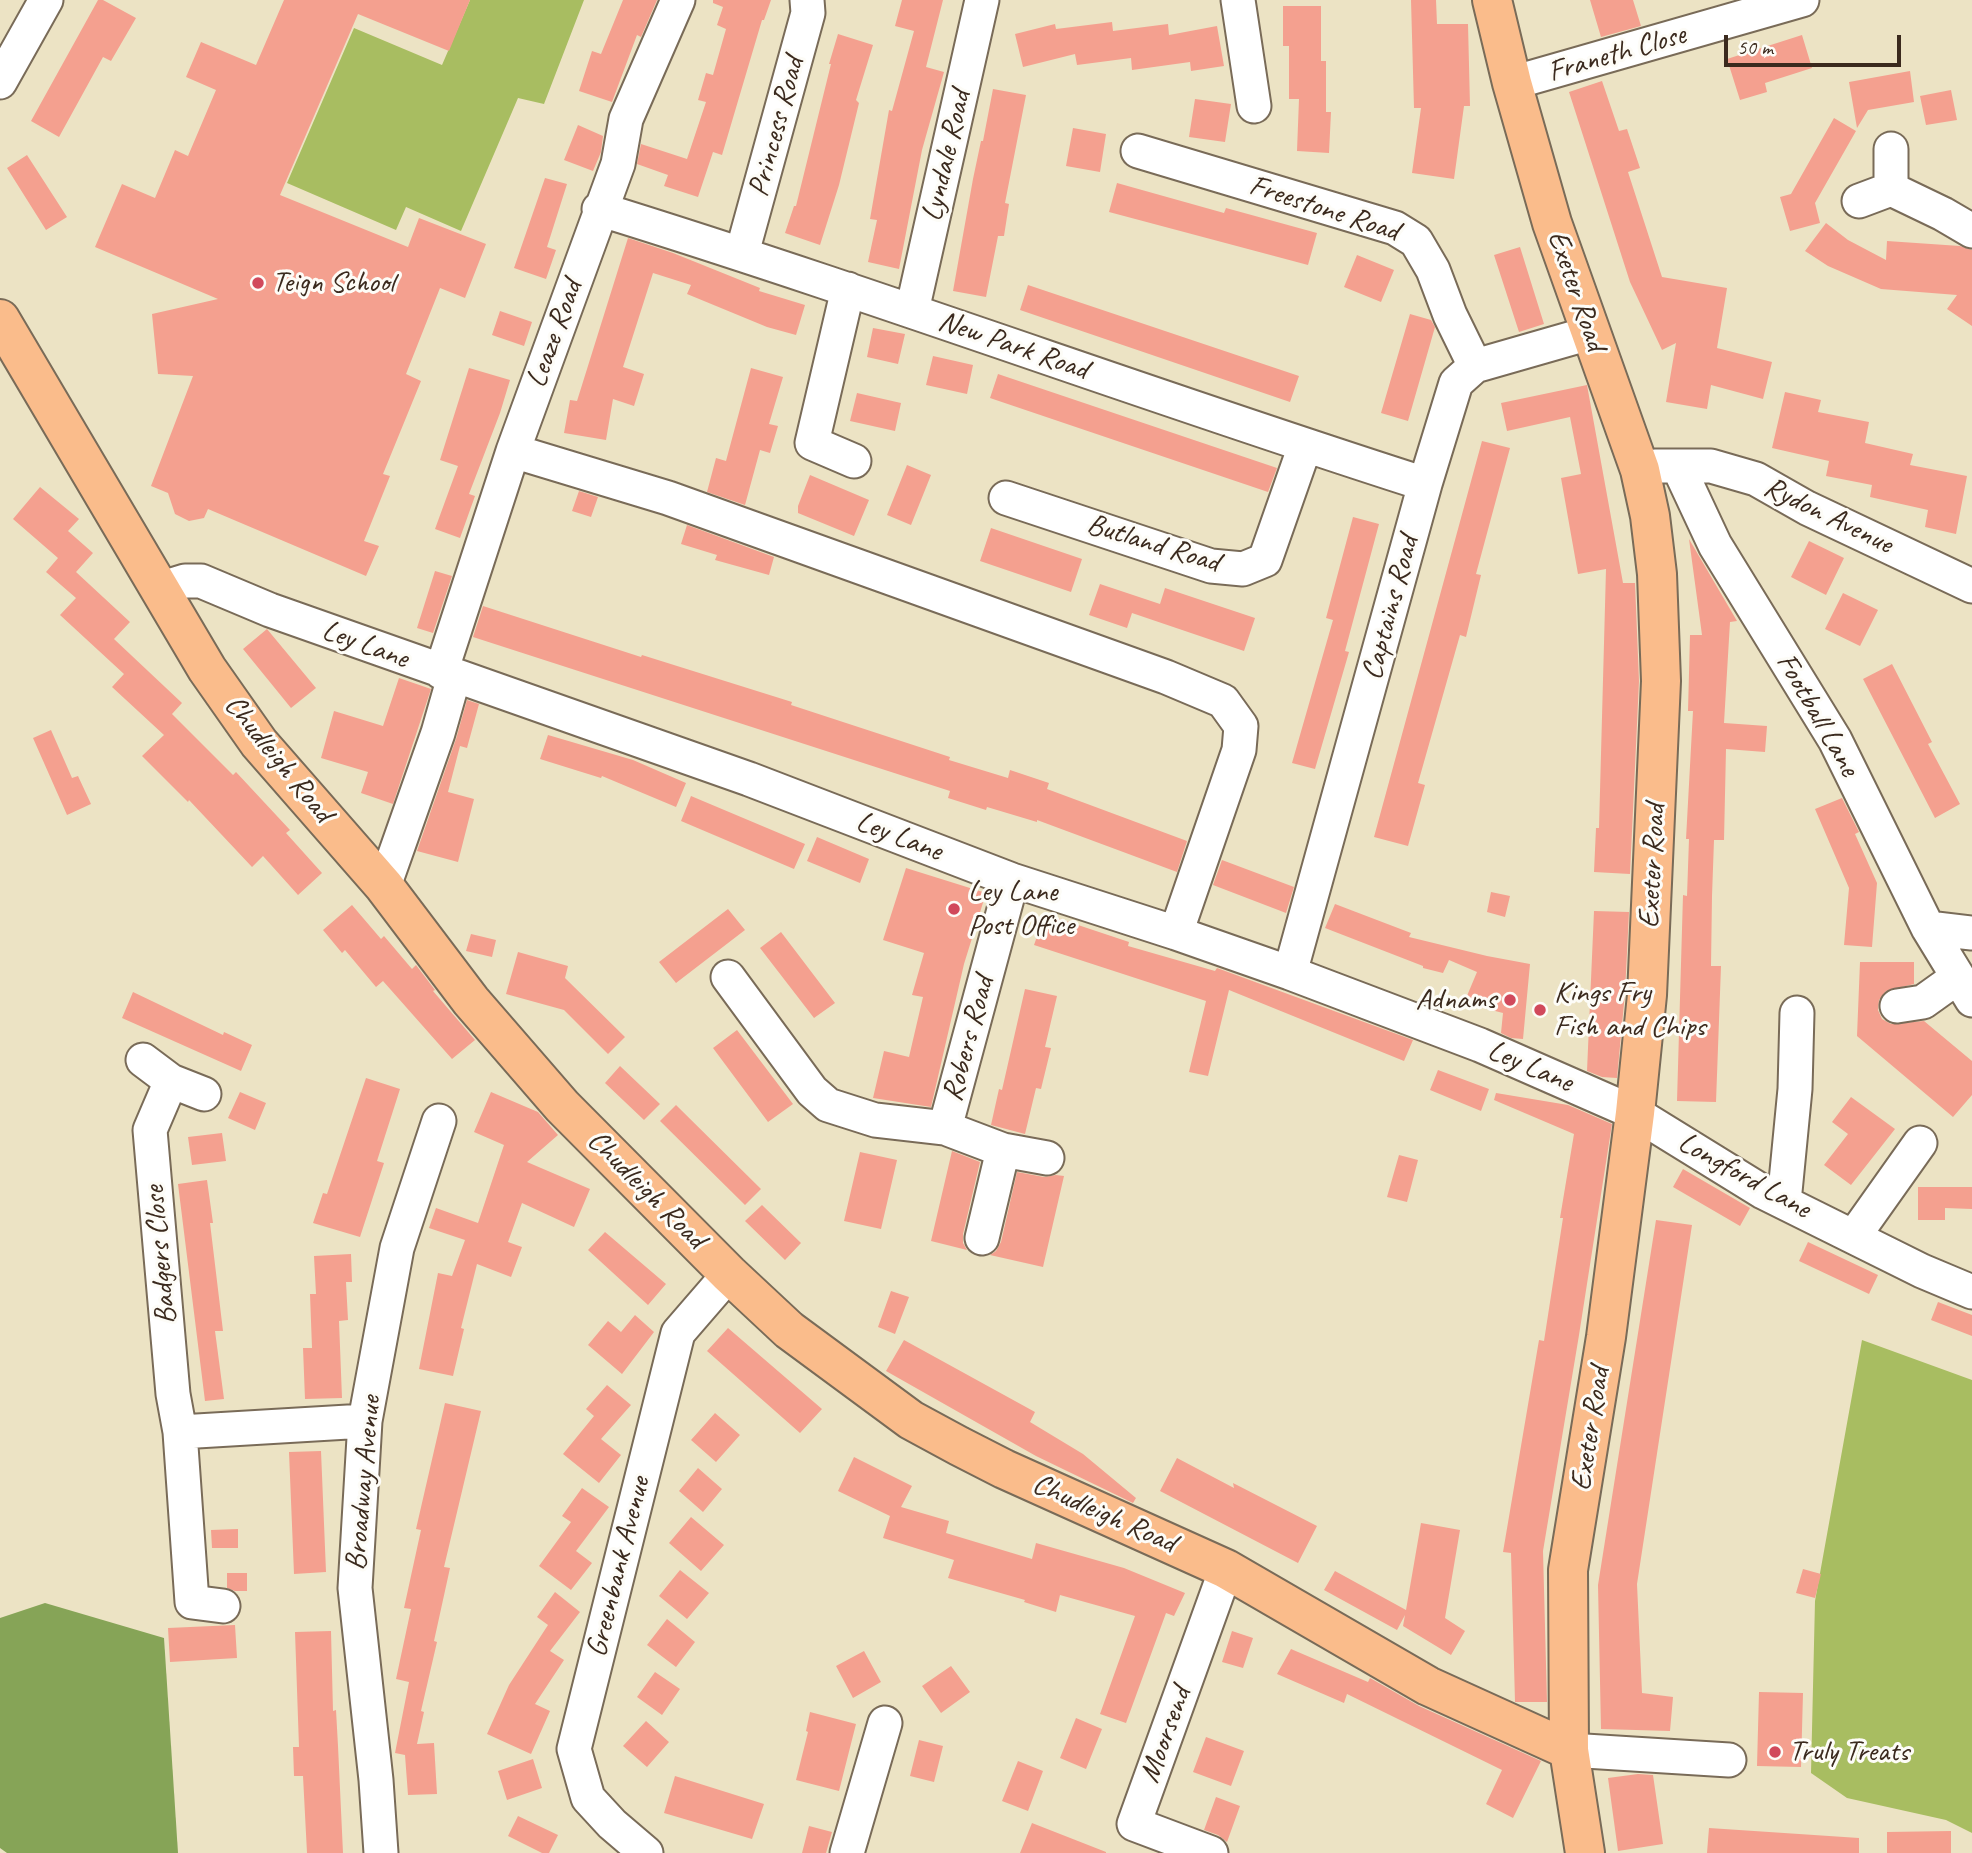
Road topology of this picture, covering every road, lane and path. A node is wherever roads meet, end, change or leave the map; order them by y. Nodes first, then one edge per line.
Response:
1 (46, 0) edge
2 (678, 0) edge
3 (807, 0) edge
4 (984, 0) edge
5 (1238, 0) edge
6 (1492, 0) edge
7 (1802, 0) edge
8 (0, 82) edge
9 (1512, 83) junction
10 (1254, 106) dead end
11 (1891, 149) dead end
12 (1138, 150) dead end
13 (1891, 189) junction
14 (1859, 201) dead end
15 (599, 209) junction
16 (1972, 231) edge
17 (742, 253) junction
18 (848, 289) junction
19 (912, 311) junction
20 (0, 319) edge
21 (1590, 333) junction
22 (1475, 366) junction
23 (1305, 446) junction
24 (513, 451) junction
25 (854, 461) dead end
26 (1678, 466) junction
27 (1640, 470) junction
28 (1425, 484) junction
29 (1006, 498) dead end
30 (1972, 586) edge
31 (159, 589) junction
32 (448, 674) junction
33 (1012, 880) junction
34 (384, 886) junction
35 (1928, 928) junction
36 (1176, 933) junction
37 (1972, 933) edge
38 (1290, 973) junction
39 (728, 977) dead end
40 (1965, 988) edge
41 (1897, 1006) dead end
42 (1797, 1013) dead end
43 (143, 1060) dead end
44 (171, 1081) junction
45 (204, 1094) dead end
46 (1635, 1113) junction
47 (439, 1121) dead end
48 (944, 1128) junction
49 (1920, 1143) dead end
50 (1003, 1150) junction
51 (1047, 1158) dead end
52 (1784, 1202) junction
53 (1854, 1236) junction
54 (982, 1238) dead end
55 (729, 1274) junction
56 (1972, 1292) edge
57 (365, 1421) junction
58 (180, 1432) junction
59 (1226, 1569) junction
60 (223, 1606) dead end
61 (885, 1723) dead end
62 (1569, 1750) junction
63 (1730, 1760) dead end
64 (381, 1853) edge
65 (646, 1853) edge
66 (847, 1853) edge
67 (1211, 1853) edge
68 (1585, 1853) edge

1 - 8 street
2 - 15 street, Leaze Road
3 - 17 street, Princess Road
4 - 19 street, Lyndale Road
5 - 10 street
6 - 9 main road, Exeter Road
7 - 9 street, Franeth Close
9 - 21 main road, Exeter Road
11 - 13 street
12 - 22 street, Freestone Road
13 - 14 street
13 - 16 street
15 - 17 street, New Park Road
15 - 24 street, Leaze Road
17 - 18 street, New Park Road
18 - 19 street, New Park Road
18 - 25 street
19 - 23 street, New Park Road
20 - 31 main road, Chudleigh Road
21 - 22 street
21 - 27 main road, Exeter Road
22 - 28 street, Captains Road
23 - 28 street, New Park Road
23 - 29 street, Butland Road
24 - 32 street, Leaze Road
24 - 36 street
26 - 27 street
26 - 30 street, Rydon Avenue
26 - 35 street, Football Lane
27 - 46 main road, Exeter Road
28 - 38 street, Captains Road
31 - 32 street, Ley Lane
31 - 34 main road, Chudleigh Road
32 - 33 street, Ley Lane
32 - 34 street, Leaze Road
33 - 36 street, Ley Lane
33 - 48 street, Robers Road
34 - 55 main road, Chudleigh Road
35 - 37 street
35 - 40 street, Football Lane
36 - 38 street, Ley Lane
38 - 46 street, Ley Lane
39 - 48 street, Robers Road
40 - 41 street
42 - 52 street
43 - 44 street
44 - 45 street
44 - 58 street, Badgers Close
46 - 52 street, Longford Lane
46 - 62 main road, Exeter Road
47 - 57 street, Broadway Avenue
48 - 50 street
49 - 53 street
50 - 51 street
50 - 54 street
52 - 53 street, Longford Lane
53 - 56 street, Longford Lane
55 - 59 main road, Chudleigh Road
55 - 65 street, Greenbank Avenue
57 - 58 street
57 - 64 street, Broadway Avenue
58 - 60 street, Badgers Close
59 - 62 main road, Chudleigh Road
59 - 67 street, Moorsend
61 - 66 street
62 - 63 street
62 - 68 main road, Exeter Road

